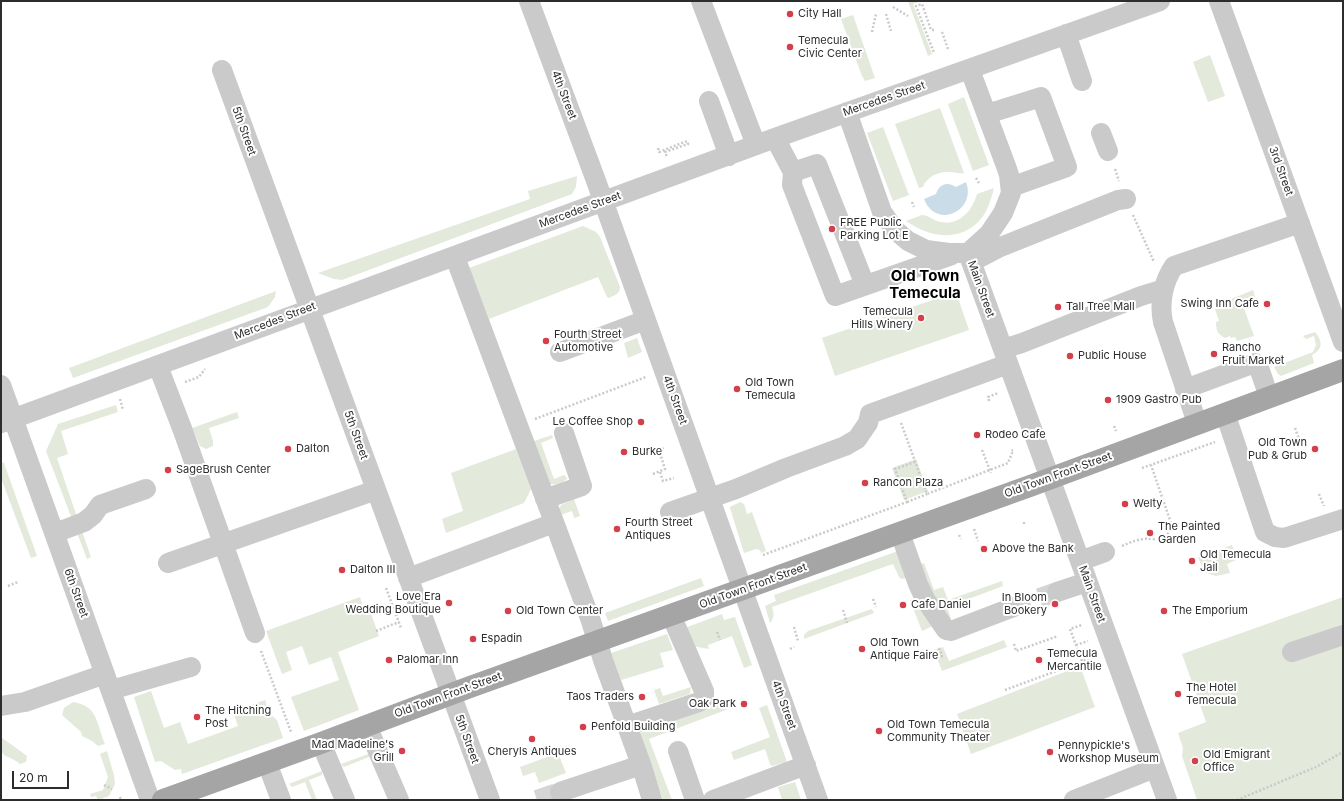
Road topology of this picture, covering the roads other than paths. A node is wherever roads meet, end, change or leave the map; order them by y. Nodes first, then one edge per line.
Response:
1 (529, 1) edge
2 (701, 1) edge
3 (1160, 1) edge
4 (1219, 1) edge
5 (1066, 34) junction
6 (222, 70) dead end
7 (970, 70) junction
8 (1082, 82) dead end
9 (709, 101) dead end
10 (847, 112) junction
11 (987, 114) junction
12 (1101, 133) dead end
13 (775, 138) junction
14 (756, 145) junction
15 (1108, 151) road end
16 (728, 156) junction
17 (792, 172) junction
18 (1011, 187) junction
19 (1126, 199) road end
20 (603, 201) junction
21 (1300, 223) junction
22 (966, 256) junction
23 (454, 257) junction
24 (865, 285) junction
25 (1164, 289) junction
26 (309, 309) junction
27 (646, 320) junction
28 (1343, 342) edge
29 (560, 352) dead end
30 (1006, 356) junction
31 (158, 366) junction
32 (1343, 370) edge
33 (1, 385) edge
34 (1185, 389) junction
35 (1270, 397) junction
36 (1225, 413) junction
37 (7, 421) edge
38 (1197, 423) junction
39 (564, 433) dead end
40 (1050, 478) junction
41 (146, 489) dead end
42 (376, 490) junction
43 (710, 498) junction
44 (545, 499) junction
45 (670, 512) dead end
46 (1343, 519) edge
47 (554, 523) junction
48 (55, 533) junction
49 (900, 533) junction
50 (223, 543) junction
51 (1105, 552) road end
52 (1080, 561) junction
53 (168, 564) dead end
54 (408, 578) junction
55 (1087, 582) junction
56 (743, 589) junction
57 (1057, 592) tunnel mouth
58 (1011, 608) tunnel mouth
59 (671, 615) junction
60 (255, 633) road end
61 (1343, 635) edge
62 (598, 641) junction
63 (1292, 652) dead end
64 (192, 667) dead end
65 (108, 682) junction
66 (451, 694) junction
67 (1, 706) edge
68 (367, 726) junction
69 (627, 726) junction
70 (322, 743) junction
71 (678, 751) dead end
72 (267, 763) junction
73 (641, 765) junction
74 (806, 766) junction
75 (1155, 768) junction
76 (560, 792) tunnel mouth
77 (150, 800) edge
78 (163, 800) edge
79 (281, 800) edge
80 (344, 800) edge
81 (399, 800) edge
82 (490, 800) edge
83 (652, 800) edge
84 (695, 800) edge
85 (713, 800) edge
86 (818, 800) edge
87 (1074, 800) edge
88 (1167, 800) edge

1 - 20 street, 4th Street
2 - 14 street
3 - 5 street, Mercedes Street
4 - 21 street, 3rd Street
5 - 7 street, Mercedes Street
5 - 8 street
6 - 26 street, 5th Street
7 - 10 street, Mercedes Street
7 - 11 street, Main Street
9 - 16 street
10 - 13 street, Mercedes Street
10 - 22 street, Main Street
11 - 18 street, Main Street
11 - 18 street
12 - 15 street
13 - 14 street, Mercedes Street
13 - 17 street
14 - 16 street, Mercedes Street
16 - 20 street, Mercedes Street
17 - 24 street
17 - 24 street
18 - 22 street, Main Street
19 - 22 street
20 - 23 street, Mercedes Street
20 - 27 street, 4th Street
21 - 25 street
21 - 28 street, 3rd Street
22 - 24 street
22 - 30 street, Main Street
23 - 26 street, Mercedes Street
23 - 44 street
25 - 30 street
25 - 34 street
26 - 31 street, Mercedes Street
26 - 42 street, 5th Street
27 - 29 street
27 - 43 street, 4th Street
30 - 40 street, Main Street
30 - 43 street
31 - 37 street, Mercedes Street
31 - 50 street
32 - 35 main road, Old Town Front Street
33 - 37 street, 6th Street
34 - 35 street
34 - 38 street
35 - 36 main road, Old Town Front Street
36 - 38 main road, Old Town Front Street
36 - 46 street
37 - 48 street, 6th Street
38 - 40 main road, Old Town Front Street
39 - 44 street
40 - 49 main road, Old Town Front Street
40 - 52 street, Main Street
41 - 48 street
42 - 50 street
42 - 54 street, 5th Street
43 - 45 street
43 - 56 street, 4th Street
44 - 47 street
47 - 54 street
47 - 62 street
48 - 65 street, 6th Street
49 - 56 main road, Old Town Front Street
49 - 58 street
50 - 53 street
50 - 60 street
51 - 52 street
52 - 55 street, Main Street
54 - 66 street, 5th Street
55 - 57 street
55 - 75 street, Main Street
56 - 59 main road, Old Town Front Street
56 - 74 street, 4th Street
59 - 62 main road, Old Town Front Street
59 - 69 street
61 - 63 street
62 - 66 main road, Old Town Front Street
62 - 69 street
64 - 65 street
65 - 67 street
65 - 77 street, 6th Street
66 - 68 main road, Old Town Front Street
66 - 82 street, 5th Street
68 - 70 main road, Old Town Front Street
68 - 81 street
69 - 73 street
70 - 72 main road, Old Town Front Street
70 - 80 street
71 - 84 street
72 - 78 main road, Old Town Front Street
72 - 79 street
73 - 76 street
73 - 83 street
74 - 85 street
74 - 86 street, 4th Street
75 - 87 street
75 - 88 street, Main Street

